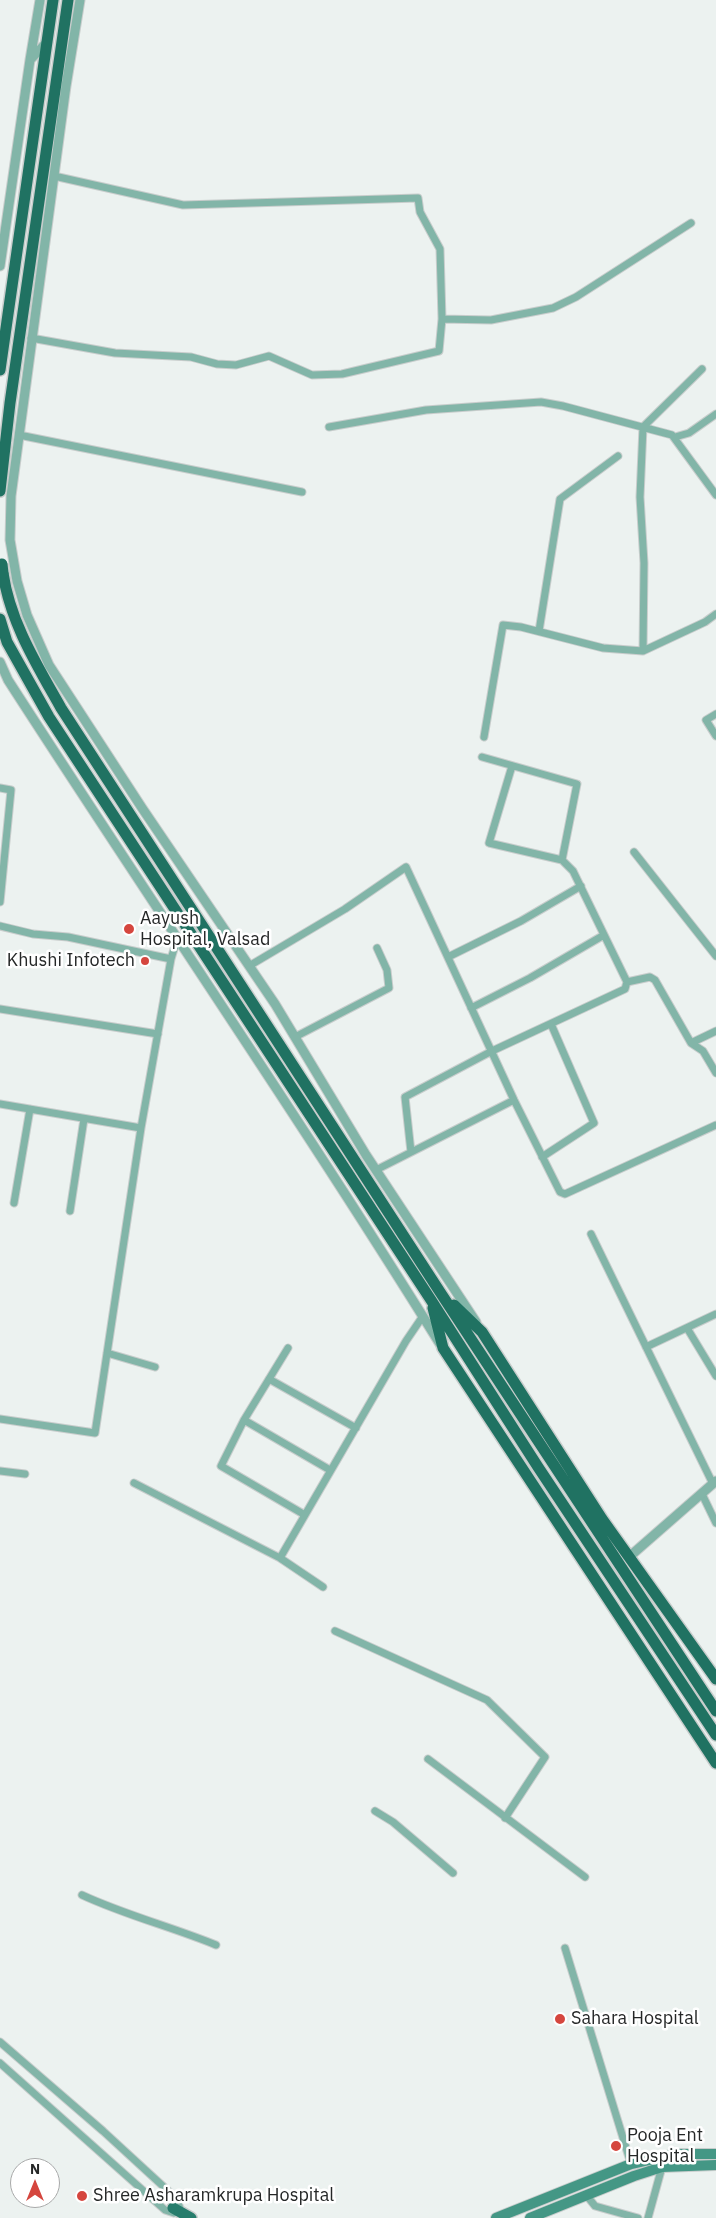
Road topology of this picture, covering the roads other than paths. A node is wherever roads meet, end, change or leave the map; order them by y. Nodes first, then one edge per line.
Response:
1 (40, 0) edge
2 (53, 0) edge
3 (68, 0) edge
4 (80, 0) edge
5 (47, 42) junction
6 (30, 60) junction
7 (54, 176) junction
8 (691, 223) dead end
9 (0, 266) edge
10 (442, 319) junction
11 (31, 338) junction
12 (702, 369) dead end
13 (0, 370) edge
14 (715, 416) edge
15 (329, 426) dead end
16 (643, 427) junction
17 (19, 435) junction
18 (676, 437) junction
19 (618, 456) dead end
20 (0, 491) edge
21 (302, 492) dead end
22 (716, 495) edge
23 (1, 565) edge
24 (15, 568) junction
25 (716, 614) edge
26 (0, 619) edge
27 (539, 632) junction
28 (643, 651) junction
29 (0, 662) edge
30 (716, 714) edge
31 (716, 736) edge
32 (484, 737) dead end
33 (482, 757) dead end
34 (512, 766) junction
35 (0, 788) edge
36 (634, 852) dead end
37 (562, 860) junction
38 (581, 886) junction
39 (0, 902) edge
40 (0, 926) edge
41 (604, 935) junction
42 (177, 939) junction
43 (377, 948) dead end
44 (716, 956) edge
45 (448, 957) junction
46 (171, 959) junction
47 (249, 966) junction
48 (627, 982) junction
49 (472, 1008) junction
50 (0, 1009) edge
51 (550, 1024) junction
52 (716, 1031) edge
53 (158, 1034) junction
54 (294, 1037) junction
55 (691, 1043) junction
56 (492, 1051) junction
57 (304, 1052) junction
58 (290, 1060) junction
59 (716, 1073) edge
60 (514, 1100) junction
61 (0, 1104) edge
62 (30, 1109) junction
63 (84, 1119) junction
64 (716, 1125) edge
65 (141, 1128) junction
66 (411, 1152) junction
67 (542, 1157) junction
68 (376, 1170) junction
69 (14, 1203) dead end
70 (70, 1211) dead end
71 (591, 1234) dead end
72 (436, 1296) junction
73 (716, 1314) edge
74 (423, 1316) junction
75 (687, 1328) junction
76 (482, 1332) junction
77 (646, 1347) junction
78 (288, 1348) dead end
79 (443, 1348) junction
80 (107, 1353) junction
81 (155, 1367) dead end
82 (716, 1376) edge
83 (269, 1379) junction
84 (0, 1419) edge
85 (244, 1420) junction
86 (356, 1428) junction
87 (330, 1470) junction
88 (0, 1471) edge
89 (25, 1474) dead end
90 (715, 1482) edge
91 (134, 1483) dead end
92 (702, 1494) junction
93 (305, 1515) junction
94 (716, 1523) edge
95 (280, 1558) junction
96 (629, 1558) junction
97 (323, 1587) dead end
98 (335, 1631) dead end
99 (712, 1667) edge
100 (716, 1680) edge
101 (716, 1710) edge
102 (716, 1735) edge
103 (428, 1759) dead end
104 (716, 1763) edge
105 (374, 1811) dead end
106 (505, 1818) junction
107 (453, 1874) dead end
108 (585, 1878) dead end
109 (82, 1895) dead end
110 (216, 1945) dead end
111 (565, 1948) dead end
112 (0, 2042) edge
113 (0, 2063) edge
114 (716, 2154) edge
115 (631, 2164) junction
116 (716, 2165) edge
117 (662, 2167) junction
118 (587, 2196) junction
119 (176, 2213) edge
120 (191, 2218) edge
121 (496, 2218) edge
122 (530, 2218) edge
123 (638, 2218) edge
124 (648, 2218) edge

1 - 6 street
2 - 5 highway
3 - 20 highway
4 - 7 street
5 - 6 street
5 - 13 highway
6 - 9 street
7 - 10 street
7 - 11 street
8 - 10 street
10 - 11 street
11 - 17 street
12 - 16 street
14 - 18 street
15 - 16 street
16 - 18 street
16 - 28 street
17 - 21 street
17 - 24 street
18 - 22 street
19 - 27 street
23 - 24 street
23 - 58 highway
24 - 47 street
25 - 28 street
26 - 72 highway
27 - 28 street
27 - 32 street
29 - 42 street
30 - 31 street
33 - 34 street
34 - 37 street
34 - 37 street
35 - 39 street
36 - 44 street
37 - 38 street
38 - 41 street
38 - 45 street
40 - 46 street
41 - 48 street
41 - 49 street
42 - 46 street
42 - 74 street
43 - 54 street
45 - 47 street
45 - 49 street
46 - 53 street
47 - 54 street
48 - 51 street
48 - 55 street
49 - 56 street
50 - 53 street
51 - 56 street
51 - 67 street
52 - 55 street
53 - 65 street
54 - 57 street
55 - 59 street
56 - 60 street
56 - 66 street
57 - 58 street
57 - 68 street
58 - 72 highway
60 - 66 street
60 - 67 street
61 - 62 street
62 - 63 street
62 - 69 street
63 - 65 street
63 - 70 street
64 - 67 street
65 - 80 street
66 - 68 street
68 - 76 street
71 - 77 street
72 - 76 highway
72 - 79 highway
72 - 101 highway
72 - 102 highway
73 - 75 street
74 - 79 street
74 - 86 street
75 - 77 street
75 - 82 street
76 - 96 highway
77 - 90 street
78 - 83 street
79 - 104 highway
80 - 81 street
80 - 84 street
83 - 85 street
83 - 86 street
85 - 87 street
85 - 93 street
86 - 87 street
87 - 93 street
88 - 89 street
90 - 92 street
91 - 95 street
92 - 94 street
92 - 96 street
93 - 95 street
95 - 97 street
96 - 99 highway
98 - 106 street
99 - 100 highway
103 - 106 street
105 - 107 street
106 - 108 street
109 - 110 street
111 - 115 street
112 - 119 street
113 - 119 street
114 - 115 main road
115 - 121 main road
116 - 117 main road
117 - 118 main road
117 - 124 street
118 - 122 main road
118 - 123 street
119 - 120 main road

